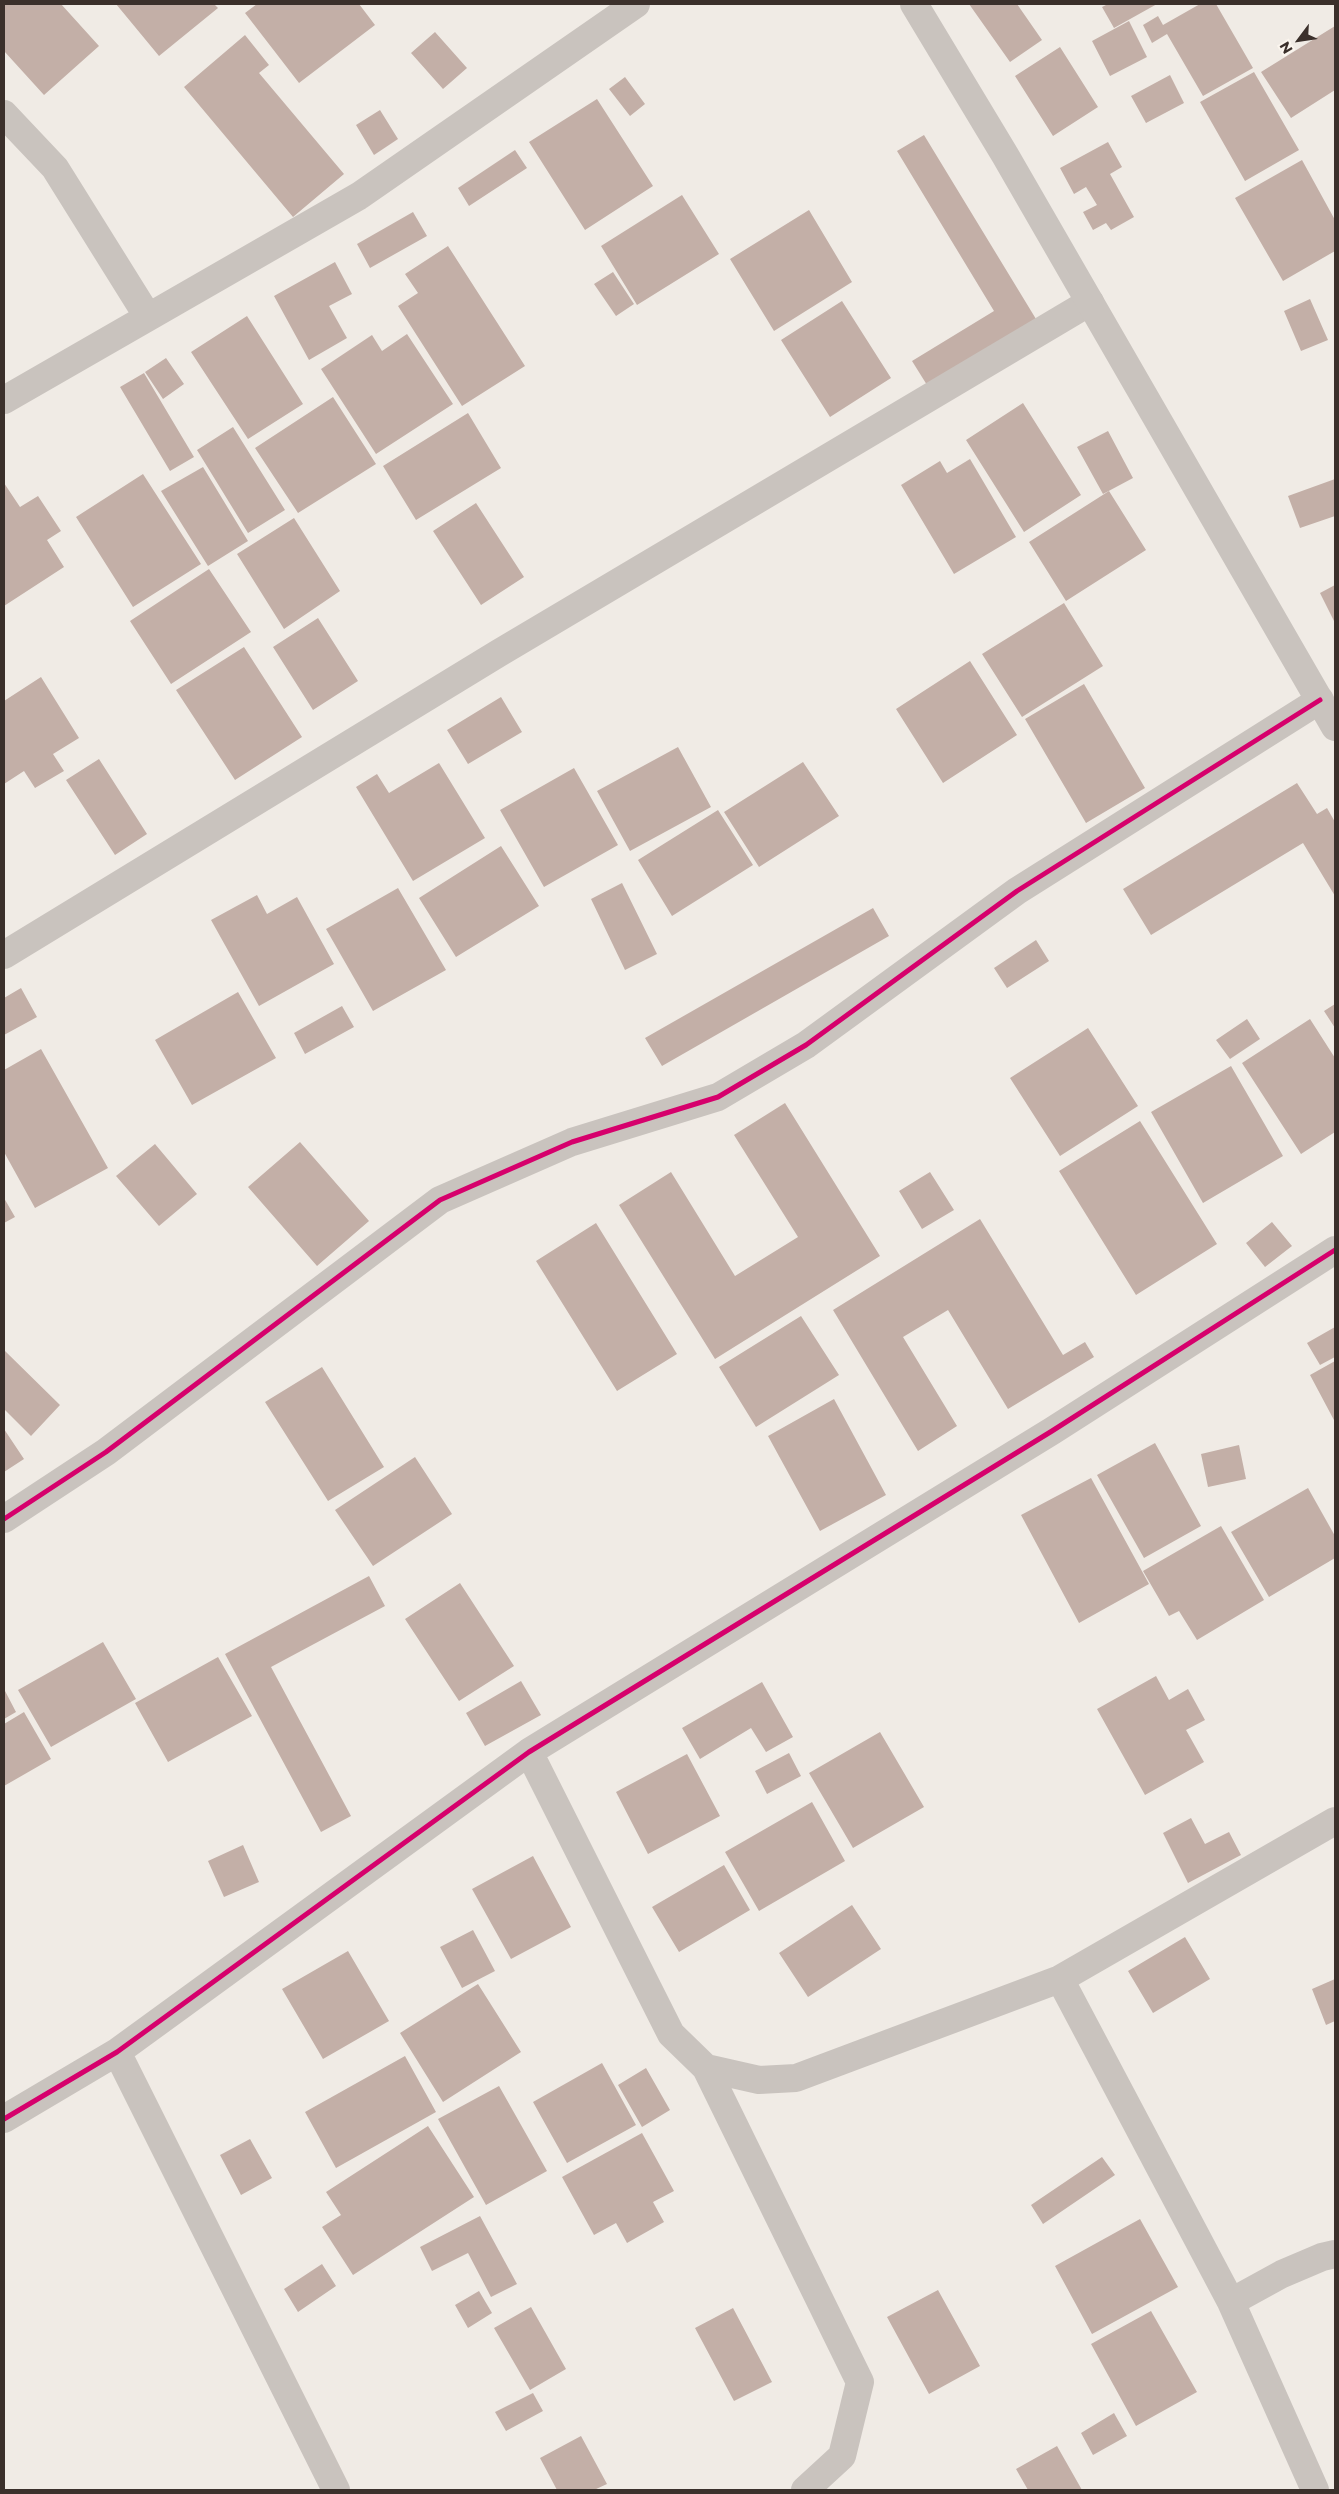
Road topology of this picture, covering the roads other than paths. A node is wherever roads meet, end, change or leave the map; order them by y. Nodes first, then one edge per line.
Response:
1 (636, 4) edge
2 (914, 4) edge
3 (4, 114) edge
4 (1090, 302) junction
5 (148, 317) junction
6 (4, 400) edge
7 (1320, 700) junction
8 (1335, 727) edge
9 (4, 955) edge
10 (1335, 1250) edge
11 (4, 1519) edge
12 (529, 1752) junction
13 (1335, 1820) edge
14 (1060, 1979) junction
15 (117, 2052) junction
16 (706, 2068) junction
17 (4, 2120) edge
18 (1335, 2254) edge
19 (1231, 2302) junction
20 (336, 2490) edge
21 (805, 2490) edge
22 (1315, 2490) edge

1 - 5 street
2 - 4 street
3 - 5 street
4 - 7 street
4 - 9 street
5 - 6 street
7 - 8 street
7 - 11 street
10 - 12 street
12 - 15 street
12 - 16 street
13 - 14 street
14 - 16 street
14 - 19 street
15 - 17 street
15 - 20 street
16 - 21 street
18 - 19 street
19 - 22 street

